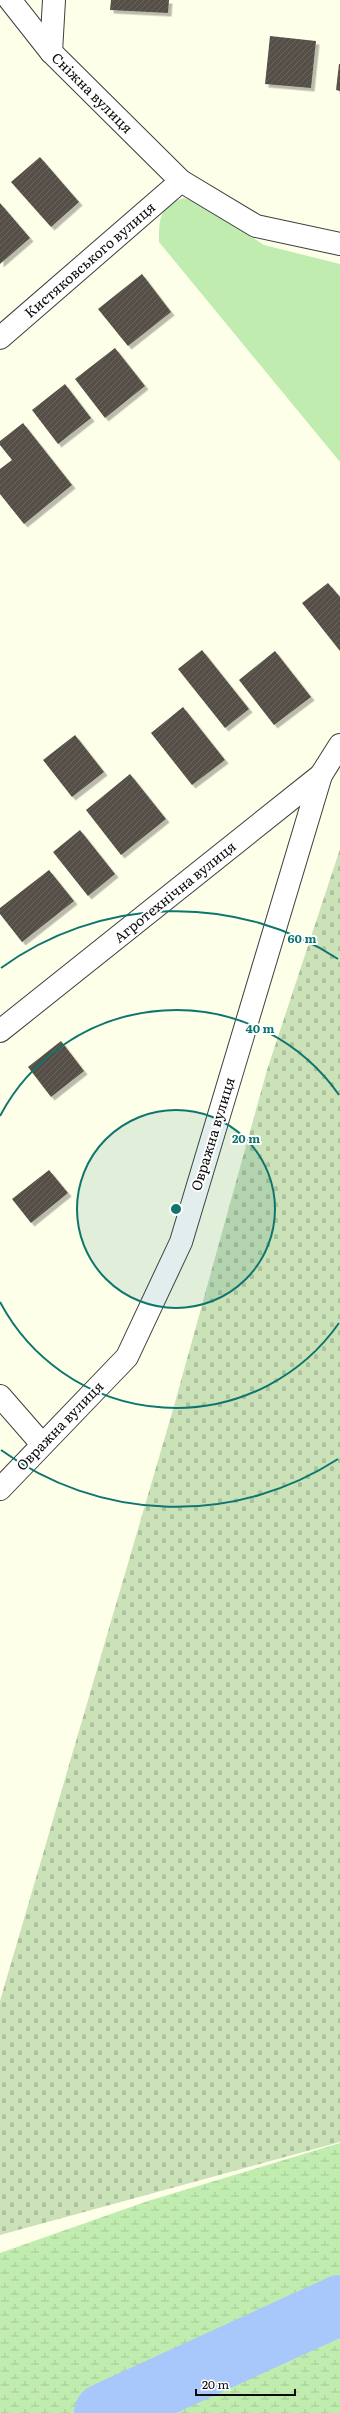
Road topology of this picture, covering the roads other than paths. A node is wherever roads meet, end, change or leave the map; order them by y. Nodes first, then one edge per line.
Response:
1 (10, 0) edge
2 (54, 0) edge
3 (51, 52) junction
4 (181, 181) junction
5 (340, 244) edge
6 (0, 338) edge
7 (340, 745) edge
8 (321, 776) junction
9 (0, 1031) edge
10 (0, 1396) edge
11 (41, 1443) junction
12 (0, 1489) edge

1 - 3 street, Сніжна вулиця
2 - 3 street
3 - 4 street, Сніжна вулиця
4 - 5 street, Сніжна вулиця
4 - 6 street, Кистяковського вулиця
7 - 8 street, Агротехнічна вулиця
8 - 9 street, Агротехнічна вулиця
8 - 11 street, Овражна вулиця
10 - 11 street
11 - 12 street, Овражна вулиця

